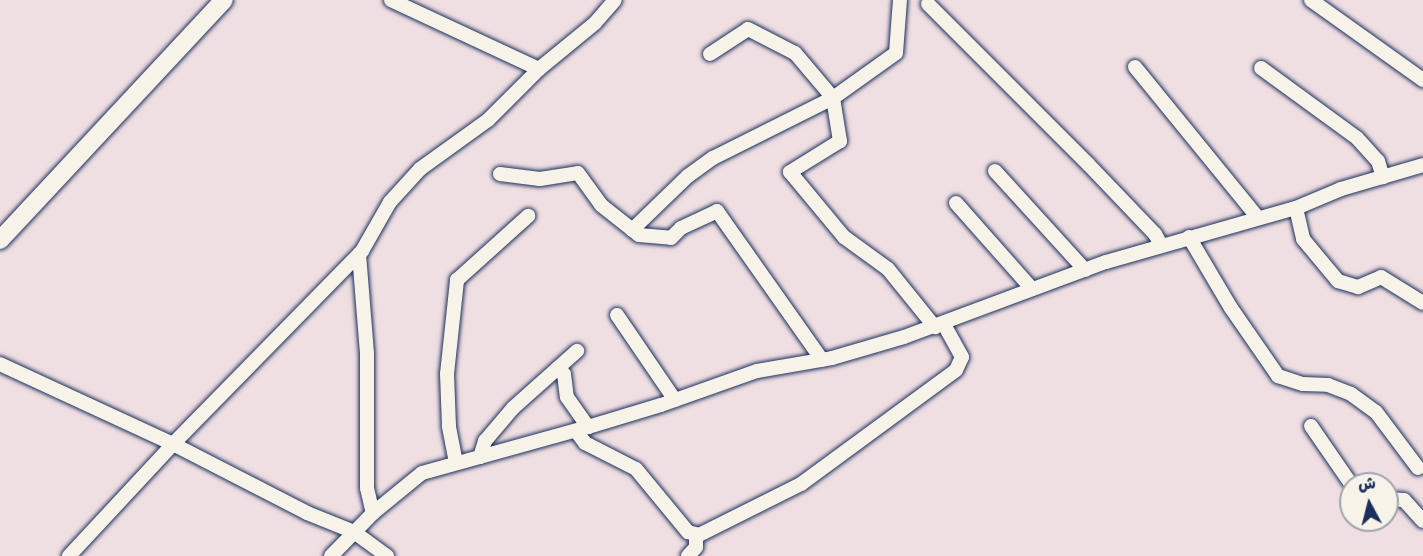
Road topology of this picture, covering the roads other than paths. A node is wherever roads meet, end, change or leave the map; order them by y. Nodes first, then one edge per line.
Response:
1 (224, 0) edge
2 (391, 0) edge
3 (615, 0) edge
4 (900, 0) edge
5 (1311, 0) edge
6 (928, 4) dead end
7 (710, 54) dead end
8 (1135, 67) dead end
9 (1261, 68) dead end
10 (538, 69) junction
11 (1423, 80) edge
12 (833, 98) junction
13 (1423, 165) edge
14 (995, 171) dead end
15 (500, 174) dead end
16 (1383, 177) junction
17 (956, 203) dead end
18 (1296, 208) junction
19 (528, 216) dead end
20 (1258, 218) junction
21 (632, 230) junction
22 (1189, 237) junction
23 (0, 240) edge
24 (1161, 245) junction
25 (359, 254) junction
26 (1085, 270) junction
27 (1032, 289) junction
28 (1423, 303) edge
29 (617, 315) dead end
30 (939, 325) junction
31 (576, 351) dead end
32 (822, 360) junction
33 (0, 363) edge
34 (558, 368) junction
35 (675, 400) junction
36 (1311, 426) dead end
37 (582, 429) junction
38 (173, 444) junction
39 (480, 457) junction
40 (456, 464) junction
41 (1418, 468) dead end
42 (1343, 472) edge
43 (1399, 499) edge
44 (373, 513) junction
45 (1423, 522) edge
46 (354, 532) junction
47 (696, 535) junction
48 (69, 556) edge
49 (331, 556) edge
50 (387, 556) edge
51 (688, 556) edge

1 - 23 main road
2 - 10 street
3 - 10 street
4 - 12 street
5 - 11 street
6 - 24 street
7 - 12 street
8 - 20 street
9 - 16 street
10 - 25 street
12 - 21 street
12 - 30 street
13 - 16 street
14 - 26 street
15 - 21 street
16 - 18 street
17 - 27 street
18 - 20 street
18 - 28 street
19 - 40 street
20 - 22 street
21 - 32 street
22 - 24 street
22 - 41 street
24 - 26 street
25 - 38 street
25 - 44 street
26 - 27 street
27 - 30 street
29 - 35 street
30 - 32 street
30 - 47 street
31 - 34 street
32 - 35 street
33 - 38 street
34 - 37 street
34 - 39 street
35 - 37 street
36 - 42 street
37 - 39 street
37 - 47 street
38 - 46 street
38 - 48 street
39 - 40 street
40 - 44 street
43 - 45 street
44 - 46 street
46 - 49 street
46 - 50 street
47 - 51 street

